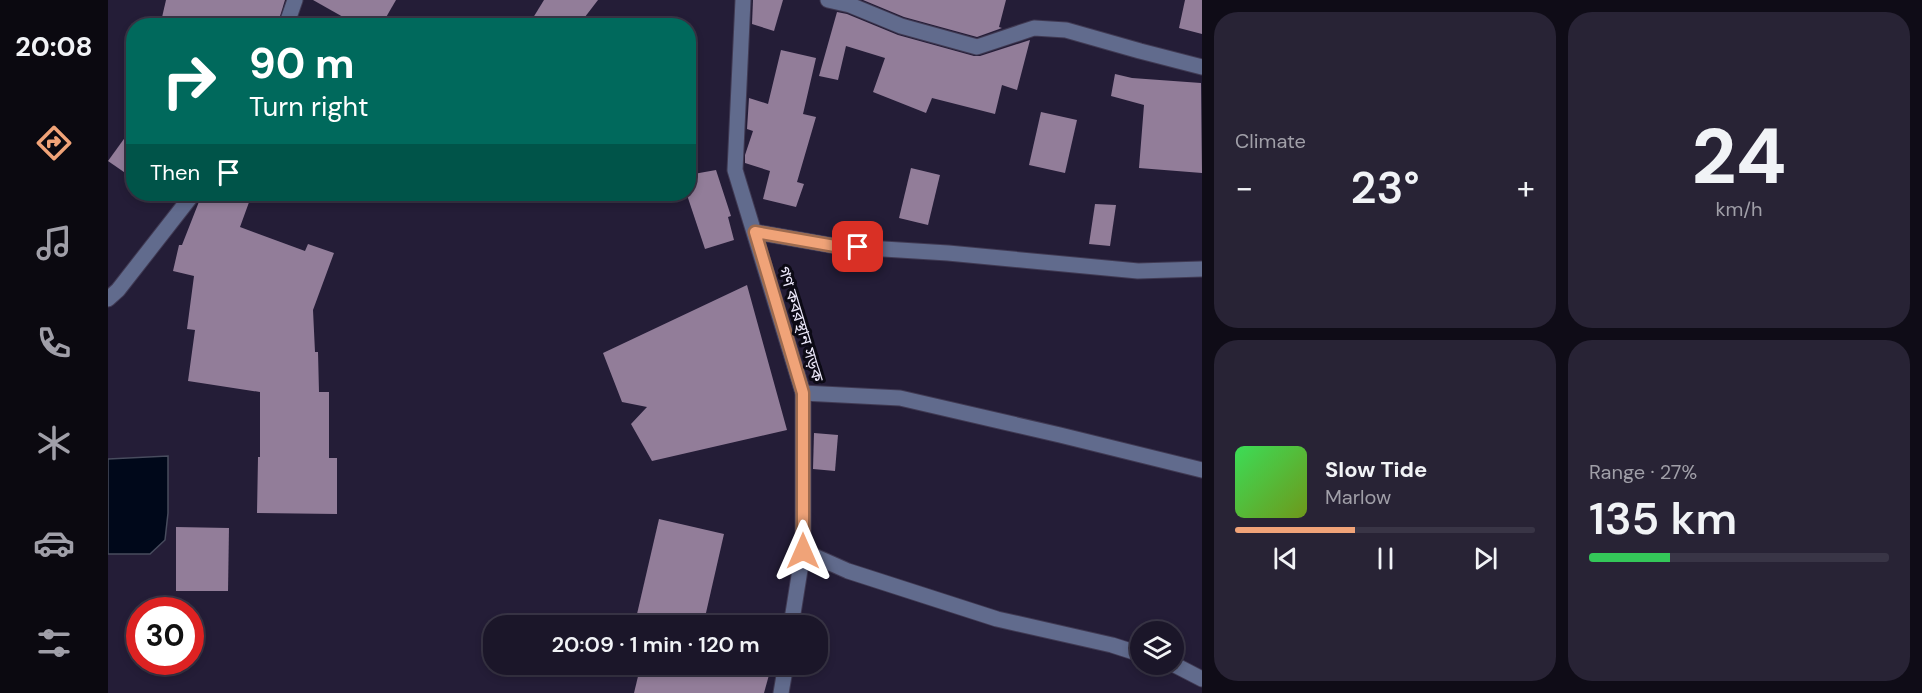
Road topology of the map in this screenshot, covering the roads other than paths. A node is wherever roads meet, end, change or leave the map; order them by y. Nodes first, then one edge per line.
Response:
1 (295, 0) edge
2 (743, 0) edge
3 (828, 0) edge
4 (289, 18) edge
5 (1202, 67) edge
6 (188, 201) edge
7 (755, 232) junction
8 (1202, 270) edge
9 (108, 299) edge
10 (803, 393) junction
11 (1202, 470) edge
12 (803, 551) junction
13 (793, 615) edge
14 (1130, 651) edge
15 (1184, 670) edge
16 (784, 675) edge
17 (1202, 679) edge
18 (781, 693) edge

1 - 4 street
2 - 7 street, গণ কবরস্থান সড়ক
3 - 5 street
6 - 9 street
7 - 8 street
7 - 10 street, গণ কবরস্থান সড়ক
10 - 11 street
10 - 12 street, গণ কবরস্থান সড়ক
12 - 13 street, গণ কবরস্থান সড়ক
12 - 14 street
15 - 17 street
16 - 18 street

